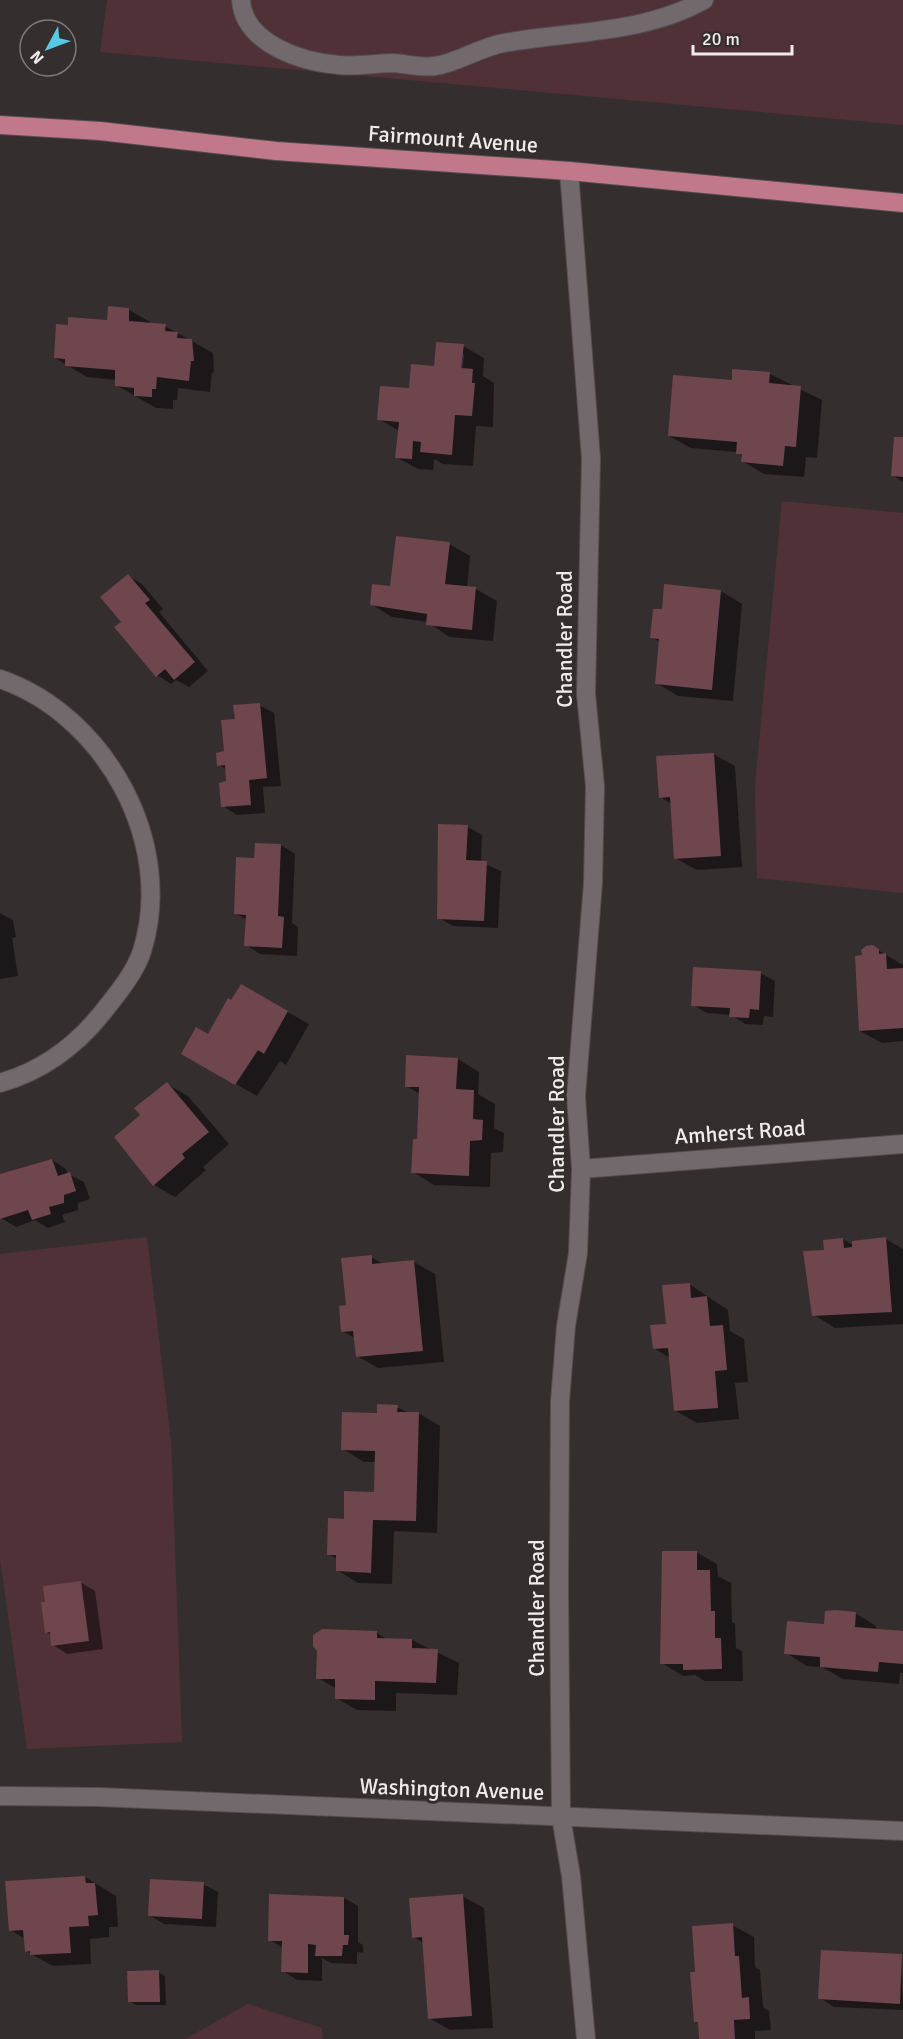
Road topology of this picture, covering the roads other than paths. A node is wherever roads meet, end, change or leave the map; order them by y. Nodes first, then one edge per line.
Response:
1 (241, 0) edge
2 (704, 0) edge
3 (0, 125) edge
4 (569, 171) junction
5 (903, 202) edge
6 (0, 679) edge
7 (0, 1083) edge
8 (903, 1144) edge
9 (581, 1169) junction
10 (0, 1796) edge
11 (561, 1817) junction
12 (903, 1831) edge
13 (586, 2039) edge

1 - 2 street
3 - 4 main road, Fairmount Avenue
4 - 5 main road, Fairmount Avenue
4 - 9 street, Chandler Road
6 - 7 street
8 - 9 street, Amherst Road
9 - 11 street, Chandler Road
10 - 11 street, Washington Avenue
11 - 12 street, Washington Avenue
11 - 13 street, Chandler Road

